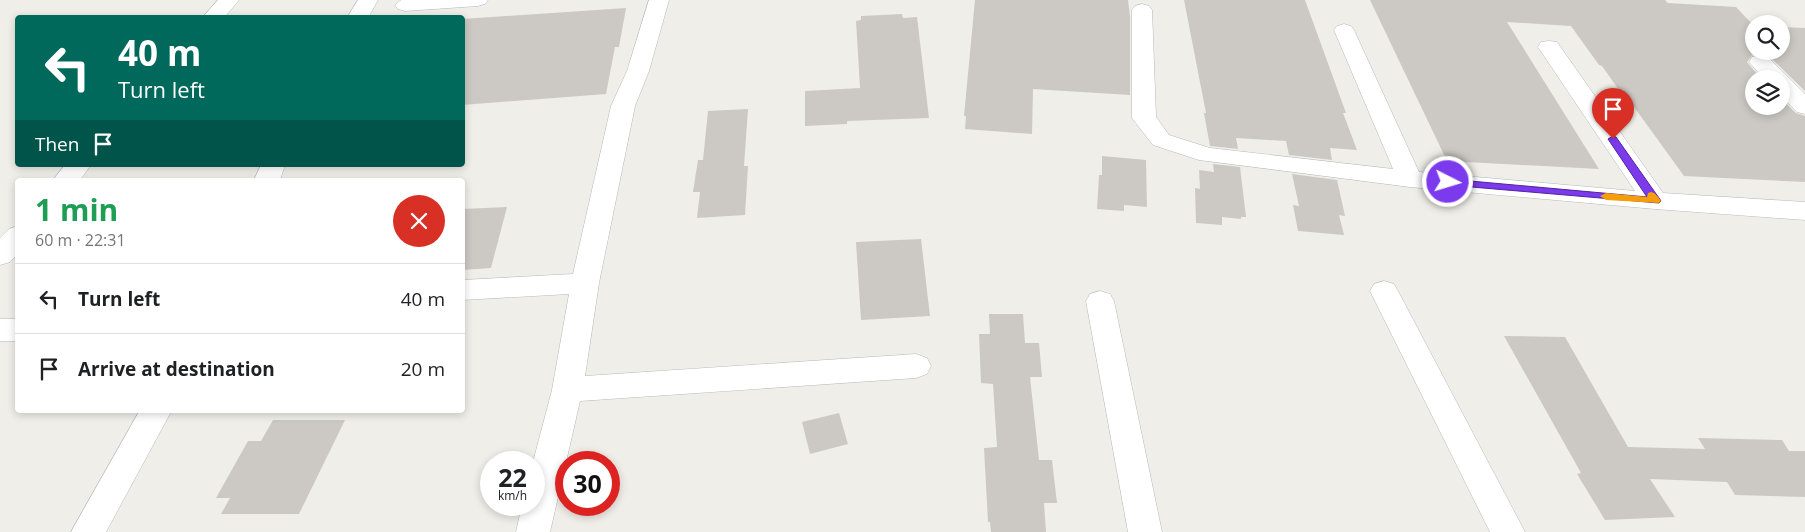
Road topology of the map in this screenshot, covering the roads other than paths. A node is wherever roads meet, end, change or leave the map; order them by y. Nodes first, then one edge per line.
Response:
1 (229, 0) edge
2 (368, 0) edge
3 (478, 0) edge
4 (659, 0) edge
5 (405, 5) dead end
6 (1142, 10) dead end
7 (215, 15) edge
8 (359, 15) edge
9 (1344, 30) dead end
10 (1549, 47) dead end
11 (1760, 62) dead end
12 (1768, 70) edge
13 (1790, 93) edge
14 (1805, 107) edge
15 (77, 167) edge
16 (68, 178) edge
17 (1410, 179) junction
18 (1655, 201) junction
19 (1805, 211) edge
20 (15, 238) edge
21 (0, 255) edge
22 (585, 283) junction
23 (465, 290) edge
24 (1384, 291) dead end
25 (1100, 301) dead end
26 (0, 330) edge
27 (15, 330) edge
28 (916, 366) dead end
29 (567, 390) junction
30 (154, 413) edge
31 (88, 532) edge
32 (533, 532) edge
33 (1145, 532) edge
34 (1508, 532) edge

1 - 7 street
2 - 8 street
3 - 5 street
4 - 22 street
6 - 17 street
9 - 17 street
10 - 18 street
11 - 12 street
13 - 14 street
15 - 16 street
17 - 18 street
18 - 19 street
20 - 21 street
22 - 23 street
22 - 29 street
24 - 34 street
25 - 33 street
26 - 27 street
28 - 29 street
29 - 32 street
30 - 31 street

